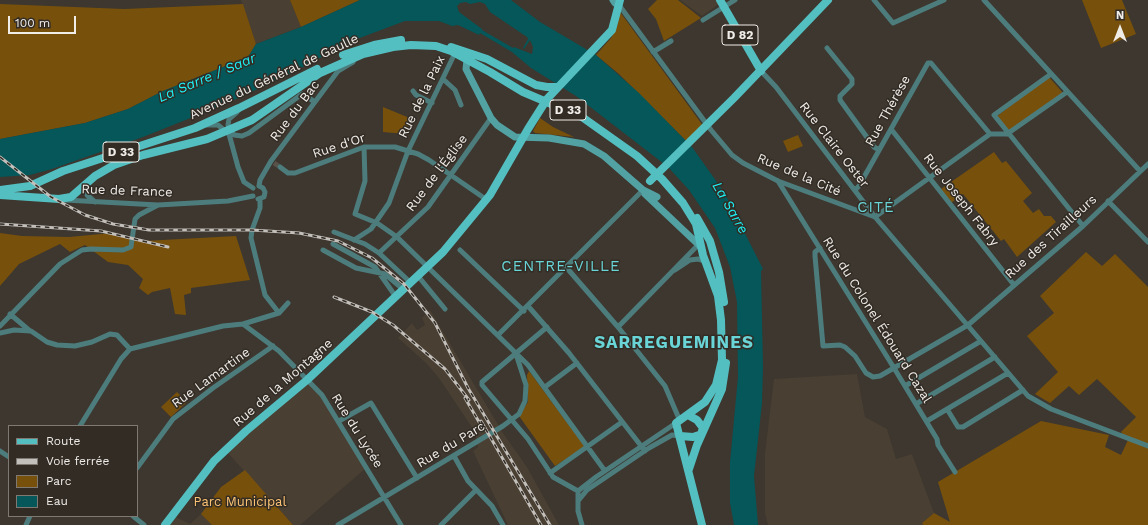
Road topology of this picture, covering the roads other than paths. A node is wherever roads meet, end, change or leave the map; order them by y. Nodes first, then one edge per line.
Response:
1 (735, 0) edge
2 (828, 0) edge
3 (874, 0) edge
4 (944, 0) edge
5 (984, 0) edge
6 (617, 2) edge
7 (722, 3) edge
8 (703, 20) dead end
9 (670, 41) dead end
10 (827, 48) dead end
11 (382, 49) junction
12 (653, 52) junction
13 (455, 53) junction
14 (471, 56) junction
15 (761, 70) junction
16 (1051, 74) junction
17 (444, 79) junction
18 (558, 87) junction
19 (413, 91) dead end
20 (1067, 92) junction
21 (315, 102) junction
22 (432, 103) junction
23 (461, 105) dead end
24 (239, 108) junction
25 (491, 118) junction
26 (707, 124) junction
27 (195, 128) junction
28 (891, 129) junction
29 (990, 134) junction
30 (1007, 134) junction
31 (236, 136) junction
32 (524, 137) junction
33 (233, 147) junction
34 (364, 147) junction
35 (879, 150) junction
36 (408, 151) junction
37 (1148, 164) edge
38 (280, 167) tunnel mouth
39 (1140, 171) junction
40 (451, 176) junction
41 (928, 178) junction
42 (652, 179) joint
43 (778, 181) junction
44 (87, 183) junction
45 (259, 186) junction
46 (253, 188) junction
47 (643, 190) junction
48 (855, 190) junction
49 (1, 192) edge
50 (253, 196) junction
51 (657, 197) dead end
52 (50, 199) junction
53 (260, 199) junction
54 (487, 200) junction
55 (1108, 201) junction
56 (96, 202) junction
57 (158, 205) junction
58 (875, 217) junction
59 (377, 223) junction
60 (1083, 226) junction
61 (334, 232) dead end
62 (398, 237) junction
63 (354, 240) junction
64 (1148, 242) edge
65 (333, 244) dead end
66 (700, 244) junction
67 (820, 248) junction
68 (323, 250) dead end
69 (460, 250) dead end
70 (379, 253) junction
71 (706, 262) junction
72 (566, 267) junction
73 (428, 268) junction
74 (676, 270) junction
75 (380, 272) junction
76 (671, 273) junction
77 (418, 276) junction
78 (1014, 285) junction
79 (407, 287) junction
80 (396, 297) junction
81 (288, 303) dead end
82 (528, 306) junction
83 (446, 309) dead end
84 (524, 311) junction
85 (279, 313) junction
86 (10, 314) junction
87 (18, 320) junction
88 (243, 324) junction
89 (968, 325) junction
90 (0, 326) edge
91 (547, 327) junction
92 (618, 327) junction
93 (14, 330) junction
94 (31, 331) junction
95 (0, 333) edge
96 (498, 336) junction
97 (981, 341) junction
98 (273, 346) junction
99 (130, 349) junction
100 (516, 354) junction
101 (994, 357) junction
102 (577, 363) junction
103 (894, 368) junction
104 (1008, 373) junction
105 (307, 380) junction
106 (904, 386) junction
107 (545, 387) junction
108 (1023, 390) junction
109 (916, 404) junction
110 (947, 409) junction
111 (688, 415) junction
112 (926, 421) junction
113 (338, 422) junction
114 (622, 422) junction
115 (678, 422) junction
116 (81, 425) edge
117 (700, 433) junction
118 (680, 436) junction
119 (587, 446) junction
120 (1148, 446) edge
121 (643, 449) junction
122 (0, 450) edge
123 (8, 456) edge
124 (454, 456) junction
125 (138, 467) edge
126 (689, 469) junction
127 (605, 471) junction
128 (614, 472) junction
129 (955, 472) dead end
130 (550, 473) junction
131 (417, 478) junction
132 (476, 490) junction
133 (578, 491) junction
134 (385, 497) junction
135 (578, 502) junction
136 (134, 517) edge
137 (444, 524) edge
138 (144, 525) edge
139 (164, 525) edge
140 (338, 525) edge
141 (401, 525) edge
142 (503, 525) edge
143 (582, 525) edge
144 (702, 525) edge

1 - 7 street
2 - 15 main road
3 - 4 street
5 - 16 street
6 - 12 street, Rue de la Cité
6 - 18 main road, Rue de la Montagne
7 - 8 street
7 - 15 main road, D 82
9 - 12 street
10 - 35 street
11 - 13 main road, Avenue du Général de Gaulle / D 33
11 - 21 street, Rue du Bac
11 - 44 main road, Avenue du Général de Gaulle / D 33
12 - 26 street, Rue de la Cité
13 - 14 main road, Avenue du Général de Gaulle / D 33
13 - 17 street, Rue de la Paix
14 - 18 main road, D 33
14 - 24 main road, Avenue du Général de Gaulle / D 33
14 - 25 street
14 - 66 main road, D 33
14 - 117 main road, D 33
15 - 26 main road
15 - 48 street, Rue Claire Oster
16 - 20 street
16 - 30 street
17 - 22 street, Rue de la Paix
17 - 23 street
18 - 32 main road, Rue de la Montagne
19 - 22 street
20 - 30 street
20 - 39 street
21 - 31 street
21 - 45 street, Rue du Bac
22 - 36 street, Rue de la Paix
24 - 27 main road, Avenue du Général de Gaulle / D 33
24 - 31 street
25 - 32 street
25 - 40 street, Rue de l'Église
26 - 42 main road
26 - 43 street, Rue de la Cité
27 - 33 street
27 - 49 main road, Avenue du Général de Gaulle / D 33
27 - 49 main road
28 - 29 street, Rue Thérèse
28 - 35 street, Rue Thérèse
28 - 41 street, Rue Joseph Fabry
29 - 30 street
29 - 41 street
30 - 60 street
31 - 33 street
32 - 47 street
32 - 54 main road, Rue de la Montagne
33 - 46 street
34 - 36 street, Rue d'Or
34 - 38 street, Rue d'Or
34 - 59 street
35 - 48 street, Rue Thérèse
36 - 40 street, Rue d'Or
36 - 59 street, Rue de la Paix
37 - 39 street, Rue des Tirailleurs
39 - 55 street, Rue des Tirailleurs
40 - 54 street, Rue d'Or
40 - 62 street, Rue de l'Église
41 - 58 street
41 - 78 street, Rue Joseph Fabry
42 - 47 street
43 - 58 street, Rue de la Cité
43 - 67 street, Rue du Colonel Édouard Cazal
44 - 52 main road, D 33
44 - 56 street
45 - 46 street
45 - 53 street
46 - 50 street
47 - 51 street
47 - 66 street
47 - 72 street
48 - 58 street, Rue Claire Oster
49 - 52 main road, Rue de France / D 33
50 - 53 street
50 - 57 street, Rue de France
52 - 56 street, Rue de France
53 - 85 street
54 - 73 main road, Rue de la Montagne
55 - 60 street, Rue des Tirailleurs
55 - 64 street
56 - 57 street, Rue de France
57 - 86 street
58 - 89 street, Rue Claire Oster
59 - 62 street
59 - 63 street
60 - 78 street, Rue des Tirailleurs
61 - 63 street
62 - 70 street, Rue de l'Église
62 - 73 street
63 - 70 street
65 - 75 street
66 - 71 main road, D 33
66 - 74 street
66 - 76 street
67 - 103 street, Rue du Colonel Édouard Cazal
67 - 103 street, Rue des Tirailleurs
68 - 75 street
69 - 84 street
70 - 79 street
71 - 74 street
71 - 111 main road, D 33
72 - 82 street
72 - 92 street
73 - 77 main road, Rue de la Montagne
73 - 96 street
74 - 76 street
75 - 79 street
75 - 80 street
76 - 92 street
77 - 79 main road, Rue de la Montagne
77 - 83 street
78 - 89 street, Rue des Tirailleurs
79 - 80 main road, Rue de la Montagne
80 - 105 main road, Rue de la Montagne
81 - 85 street
82 - 84 street
82 - 91 street
84 - 96 street
85 - 88 street
86 - 87 street
86 - 90 street
87 - 93 street
87 - 94 street
88 - 98 street, Rue du Lycée
88 - 99 street
89 - 97 street, Rue Claire Oster
89 - 103 street, Rue des Tirailleurs
91 - 100 street
91 - 102 street
92 - 115 street
93 - 94 street
93 - 95 street
94 - 99 street
96 - 100 street
97 - 101 street, Rue Claire Oster
97 - 106 street
98 - 105 street, Rue du Lycée
98 - 125 street, Rue Lamartine
99 - 116 street
100 - 107 street
100 - 124 street, Rue du Parc
100 - 130 street
101 - 104 street, Rue Claire Oster
101 - 109 street
102 - 107 street
102 - 114 street
103 - 106 street, Rue du Colonel Édouard Cazal
104 - 108 street, Rue Claire Oster
104 - 110 street
105 - 113 street, Rue du Lycée
105 - 139 main road, Rue de la Montagne
106 - 109 street, Rue du Colonel Édouard Cazal
107 - 119 street
108 - 110 street
108 - 120 street, Rue Claire Oster
109 - 112 street, Rue du Colonel Édouard Cazal
110 - 112 street
111 - 115 main road, D 33
111 - 117 main road
112 - 129 street, Rue du Colonel Édouard Cazal
113 - 131 street
113 - 134 street, Rue du Lycée
114 - 119 street
114 - 121 street
115 - 118 main road
115 - 121 street
117 - 118 main road
117 - 126 main road, D 33
118 - 121 street
118 - 126 main road
119 - 127 street
119 - 130 street
121 - 127 street
121 - 128 street
122 - 123 street
124 - 131 street, Rue du Parc
124 - 132 street
126 - 144 main road
127 - 128 street
127 - 133 street
128 - 135 street
130 - 133 street
131 - 134 street, Rue du Parc
132 - 137 street
132 - 142 street
133 - 135 street
134 - 140 street, Rue du Parc
134 - 141 street, Rue du Lycée
135 - 143 street
136 - 138 street

